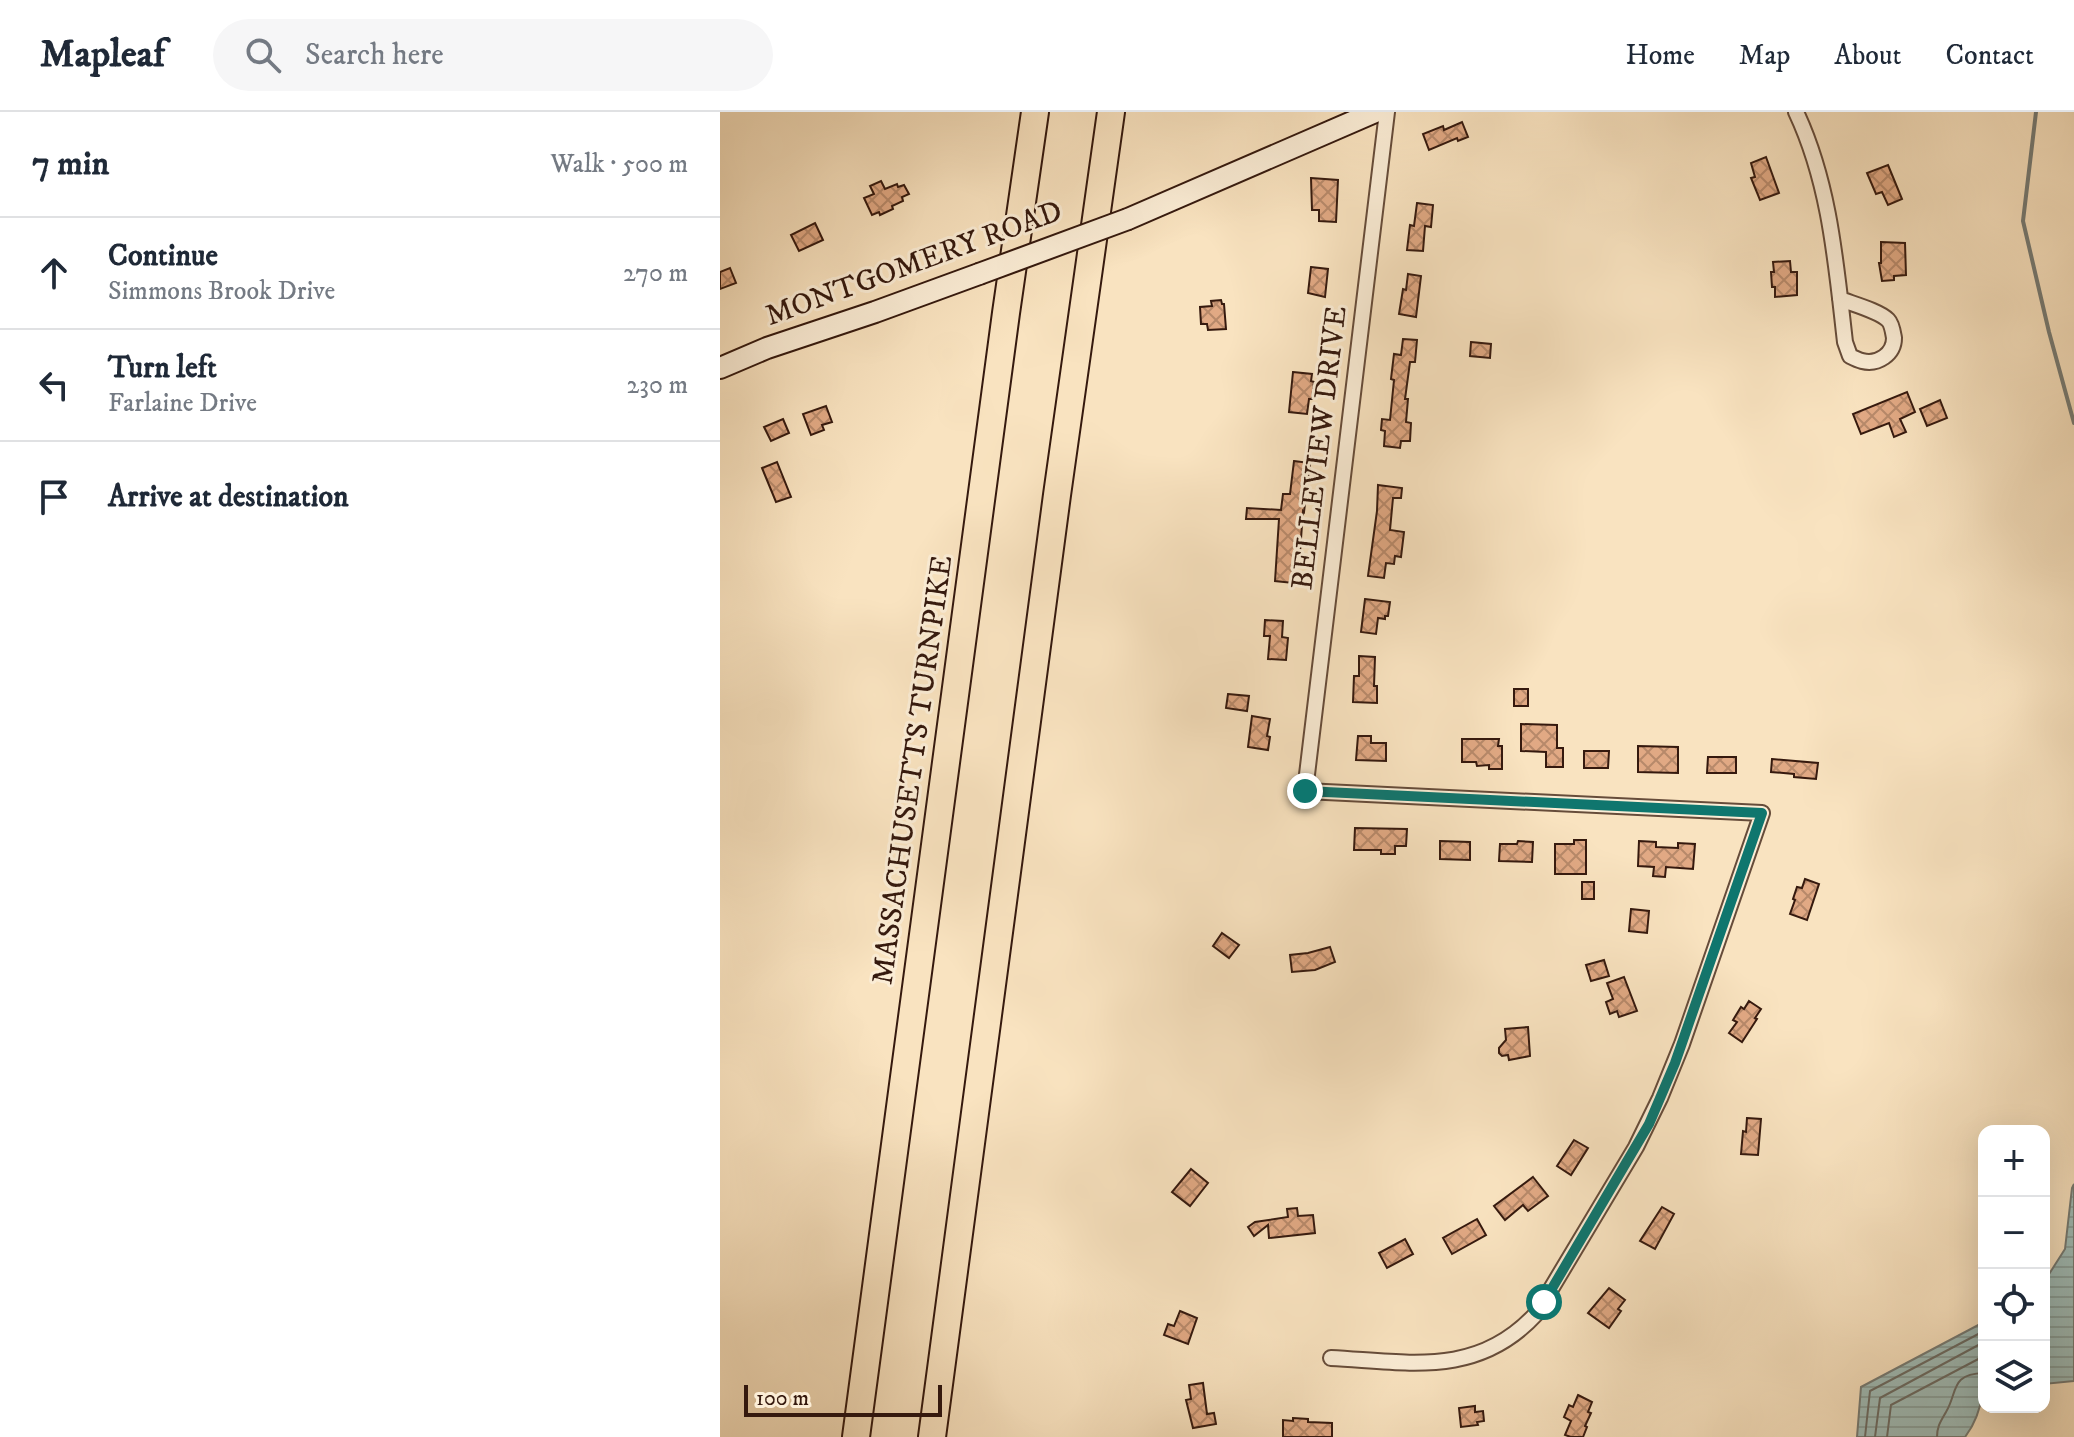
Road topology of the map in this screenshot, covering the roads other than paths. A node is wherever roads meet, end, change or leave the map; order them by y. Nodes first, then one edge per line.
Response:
1 (1035, 112) edge
2 (1111, 112) edge
3 (1375, 112) edge
4 (1387, 112) edge
5 (1796, 112) edge
6 (1840, 299) junction
7 (720, 368) edge
8 (1331, 1358) dead end
9 (856, 1437) edge
10 (932, 1437) edge

1 - 9 highway, MASSACHUSETTS TURNPIKE
2 - 10 highway
3 - 7 main road, MONTGOMERY ROAD, bridge
4 - 8 street, BELLEVIEW DRIVE
5 - 6 street
6 - 6 street

